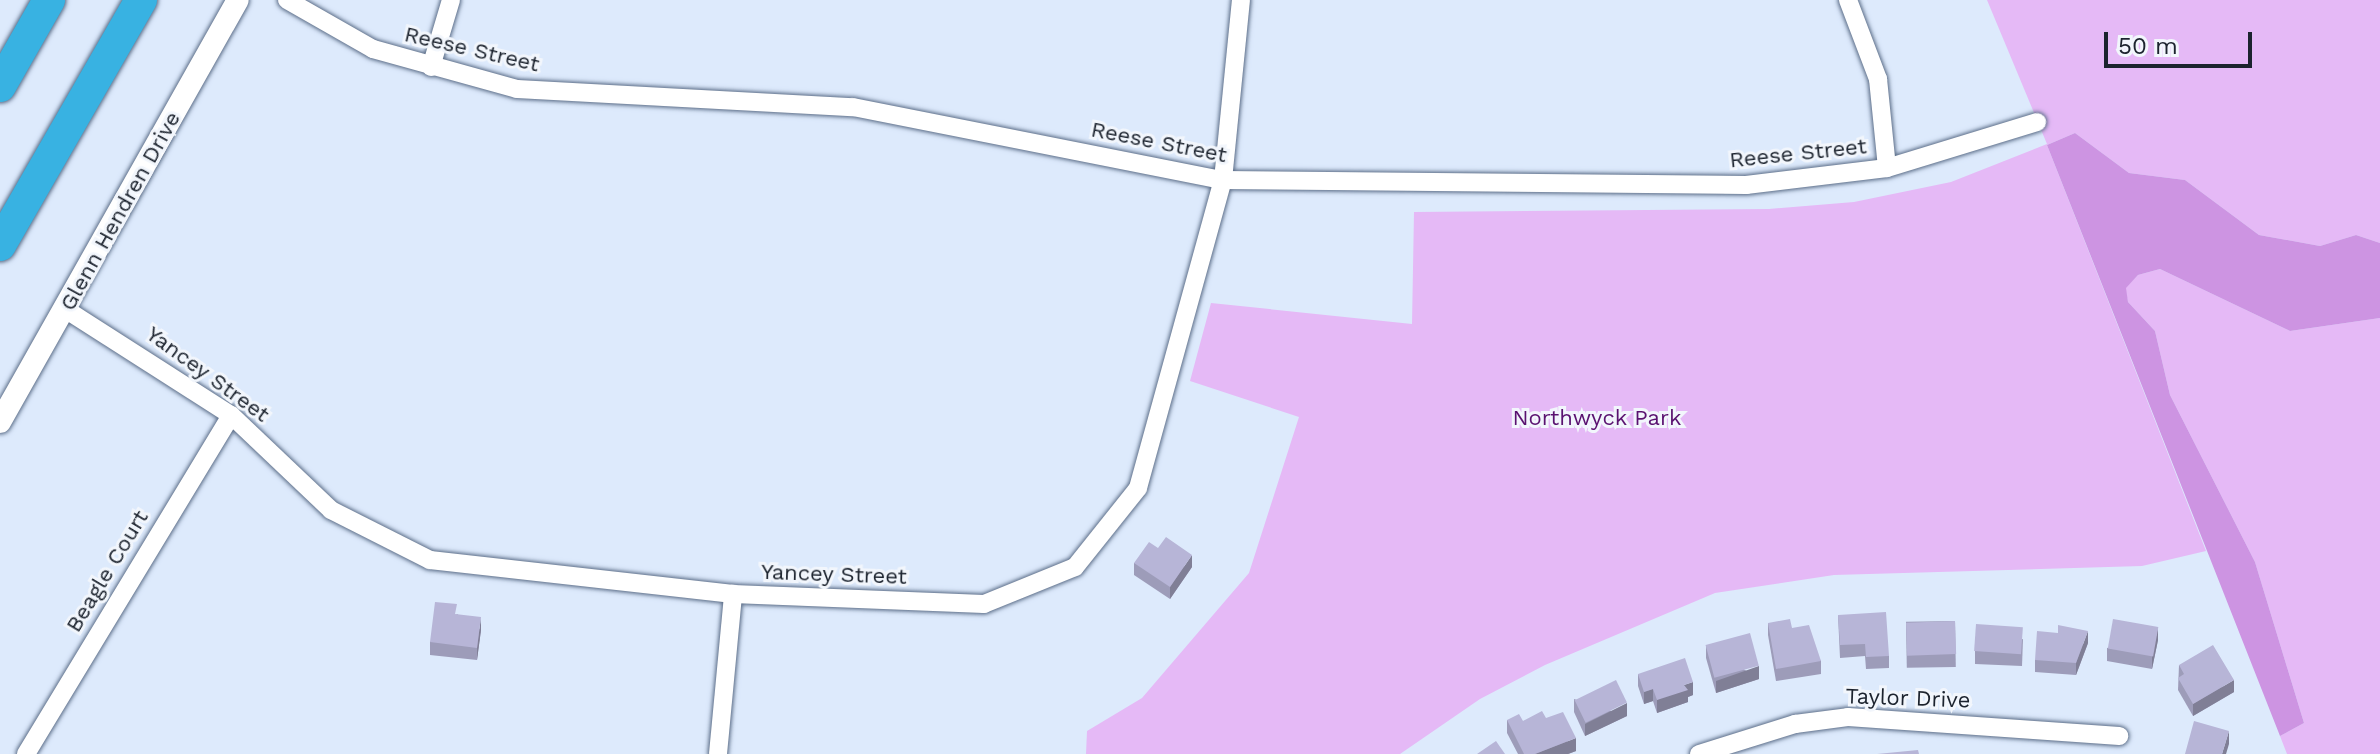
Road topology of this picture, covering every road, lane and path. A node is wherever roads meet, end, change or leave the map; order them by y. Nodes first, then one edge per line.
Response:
1 (49, 0) edge
2 (141, 0) edge
3 (238, 0) edge
4 (287, 0) edge
5 (451, 0) edge
6 (1241, 0) edge
7 (1848, 0) edge
8 (431, 67) junction
9 (0, 86) edge
10 (2037, 122) dead end
11 (1887, 168) junction
12 (1223, 180) junction
13 (0, 245) edge
14 (65, 309) junction
15 (231, 415) junction
16 (0, 422) edge
17 (733, 594) junction
18 (2119, 736) dead end
19 (26, 754) edge
20 (718, 754) edge
21 (1699, 754) edge

1 - 9 highway
2 - 13 highway
3 - 14 street, Glenn Hendren Drive
4 - 8 street, Reese Street
5 - 8 street
6 - 12 street, Yancey Street
7 - 11 street
8 - 12 street, Reese Street
10 - 11 street, Reese Street
11 - 12 street, Reese Street
12 - 17 street, Yancey Street
14 - 15 street, Yancey Street
14 - 16 street, Glenn Hendren Drive
15 - 17 street, Yancey Street
15 - 19 street, Beagle Court
17 - 20 street
18 - 21 street, Taylor Drive

